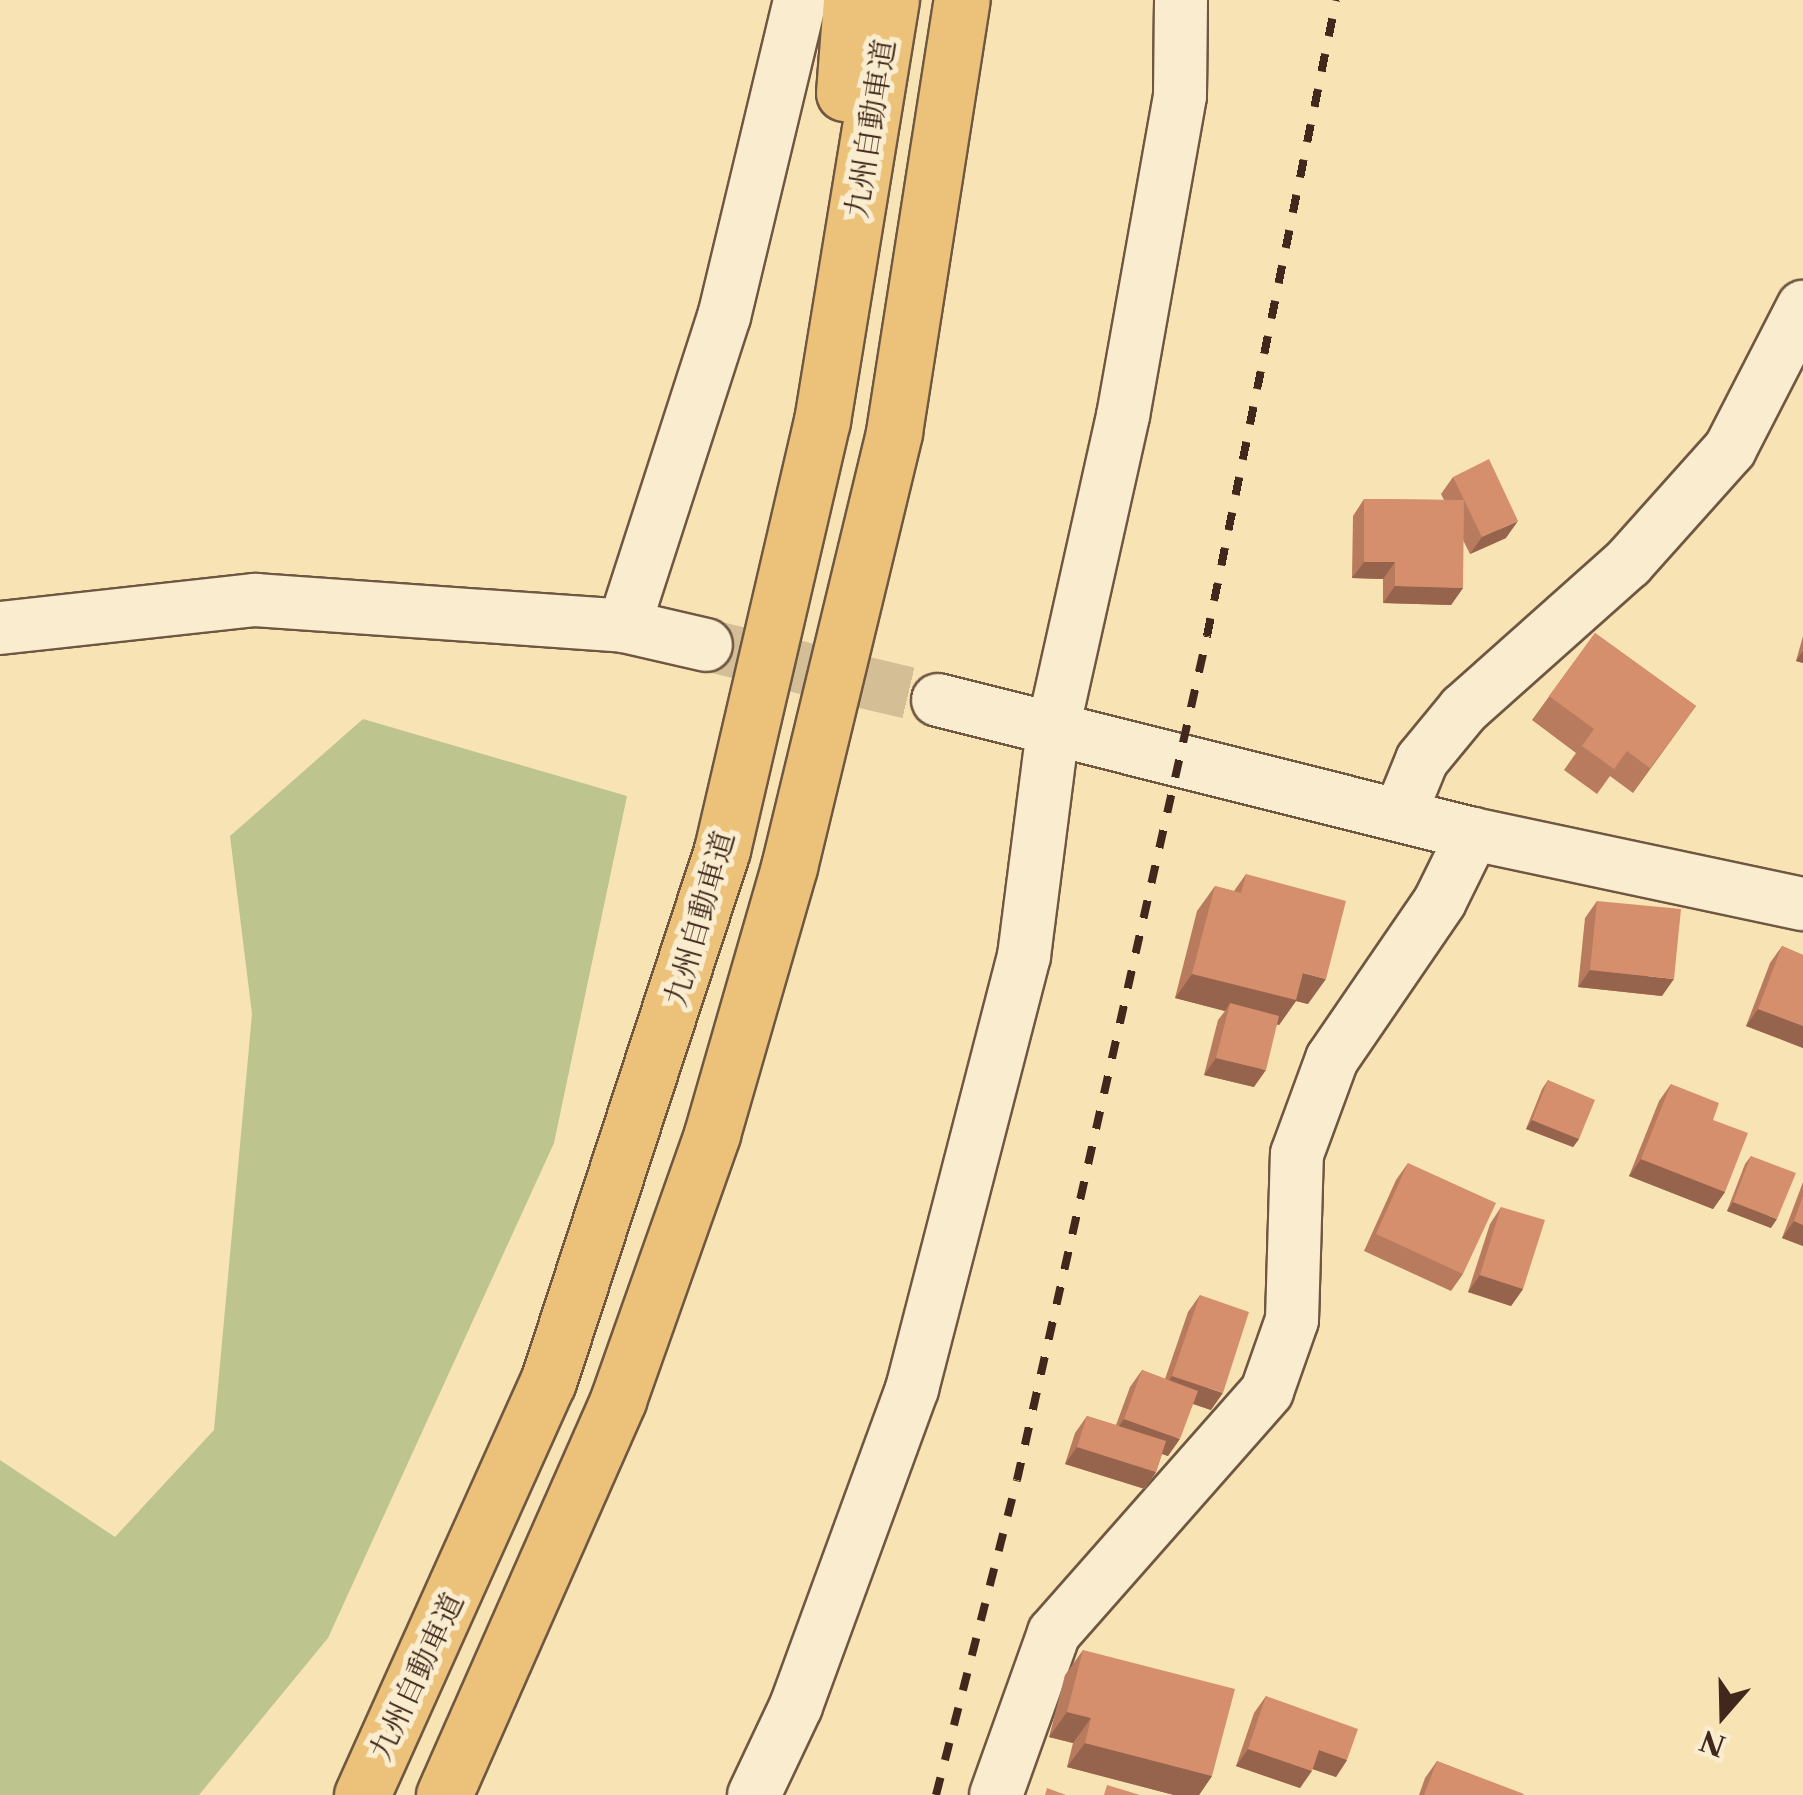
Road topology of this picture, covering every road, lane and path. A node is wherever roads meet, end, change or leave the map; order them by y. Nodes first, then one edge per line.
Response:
1 (800, 0) edge
2 (850, 0) edge
3 (891, 0) edge
4 (962, 0) edge
5 (1181, 0) edge
6 (1803, 307) edge
7 (822, 421) junction
8 (624, 626) junction
9 (0, 628) edge
10 (706, 645) tunnel mouth
11 (938, 700) tunnel mouth
12 (1052, 729) junction
13 (1400, 814) junction
14 (1473, 834) junction
15 (1803, 904) edge
16 (362, 1795) edge
17 (444, 1795) edge
18 (754, 1795) edge
19 (996, 1795) edge

1 - 8 street
2 - 7 highway
3 - 7 highway, 九州自動車道
4 - 17 highway
5 - 12 street
6 - 13 street
7 - 16 highway, 九州自動車道
8 - 9 street
8 - 10 street
11 - 12 street
12 - 13 street
12 - 18 street
13 - 14 street
14 - 15 street
14 - 19 street

